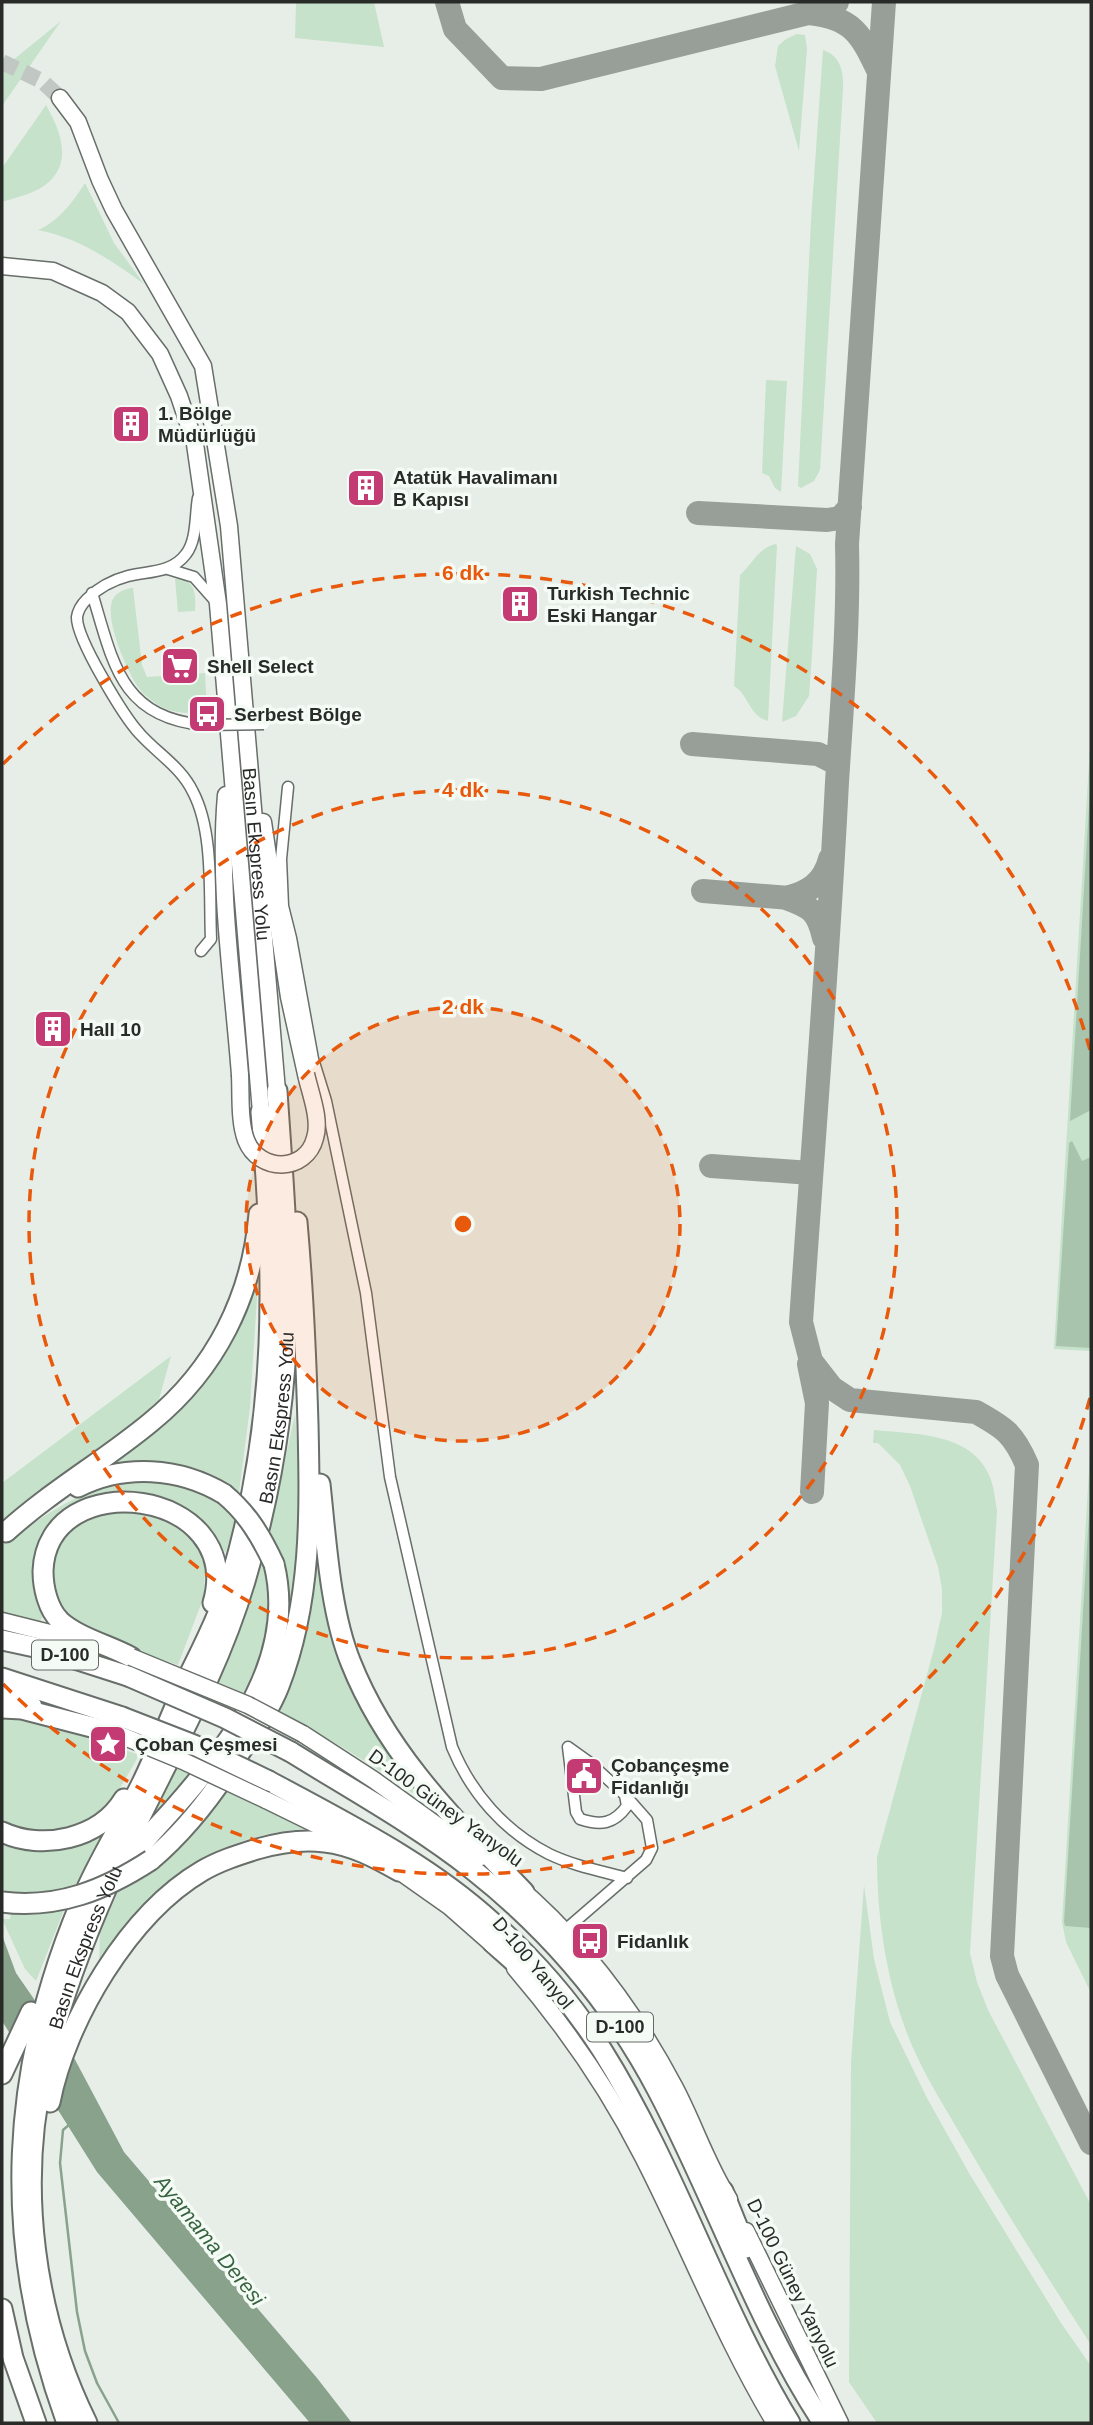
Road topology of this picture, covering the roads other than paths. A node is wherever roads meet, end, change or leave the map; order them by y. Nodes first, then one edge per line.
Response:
1 (60, 98) tunnel mouth
2 (2, 266) edge
3 (199, 485) junction
4 (168, 569) junction
5 (92, 593) junction
6 (218, 604) junction
7 (264, 724) dead end
8 (231, 758) junction
9 (288, 787) dead end
10 (251, 794) junction
11 (201, 951) dead end
12 (277, 1091) junction
13 (261, 1112) junction
14 (307, 1402) junction
15 (4, 1534) edge
16 (2, 1621) edge
17 (2, 1640) edge
18 (195, 1663) junction
19 (130, 1666) junction
20 (2, 1678) edge
21 (2, 1696) edge
22 (2, 1708) edge
23 (119, 1725) junction
24 (152, 1758) junction
25 (267, 1790) junction
26 (625, 1795) junction
27 (2, 1832) edge
28 (400, 1871) junction
29 (627, 1878) junction
30 (524, 1892) junction
31 (2, 1902) edge
32 (96, 1917) junction
33 (564, 1931) junction
34 (493, 1943) junction
35 (41, 1997) junction
36 (4, 2068) edge
37 (642, 2122) junction
38 (723, 2191) junction
39 (33, 2218) junction
40 (2, 2309) edge
41 (13, 2358) junction
42 (819, 2418) edge
43 (25, 2423) edge
44 (36, 2423) edge
45 (66, 2423) edge
46 (87, 2423) edge
47 (775, 2423) edge
48 (790, 2423) edge
49 (840, 2423) edge

1 - 10 main road, Basın Ekspress Yolu
2 - 3 main road, Basın Ekspress Yolu
3 - 4 street
3 - 6 main road, Basın Ekspress Yolu
4 - 5 street
4 - 6 street
5 - 7 street, bridge
5 - 11 street
6 - 8 main road, Basın Ekspress Yolu
8 - 10 main road, bridge
8 - 13 main road, Basın Ekspress Yolu
9 - 29 street
10 - 12 main road, Basın Ekspress Yolu
12 - 14 highway
12 - 32 highway, Basın Ekspress Yolu
13 - 15 highway
13 - 18 highway, Basın Ekspress Yolu
14 - 30 highway
14 - 31 highway, bridge
15 - 32 highway, bridge
16 - 19 main road, D-100 Güney Yanyolu
17 - 19 highway, D-100
18 - 19 highway
18 - 24 highway, Basın Ekspress Yolu
19 - 30 main road, D-100 Güney Yanyolu, bridge
19 - 42 highway, D-100, bridge
20 - 23 highway, D-100
21 - 23 main road
22 - 23 highway
23 - 25 highway, D-100, bridge
24 - 27 highway
24 - 35 highway, Basın Ekspress Yolu
25 - 28 main road, D-100 Yanyol
25 - 37 highway, D-100
26 - 26 street
26 - 29 street
28 - 34 main road, D-100 Yanyol
28 - 39 highway
29 - 33 street
30 - 33 main road, D-100 Güney Yanyolu
32 - 39 highway, Basın Ekspress Yolu
33 - 38 main road, D-100 Güney Yanyolu
34 - 37 highway
34 - 47 main road, D-100 Yanyol
35 - 36 highway
35 - 45 highway, Basın Ekspress Yolu
37 - 48 highway, D-100
38 - 42 highway
38 - 49 main road, D-100 Güney Yanyolu
39 - 46 highway, Basın Ekspress Yolu
40 - 41 highway
41 - 43 highway
41 - 44 highway

